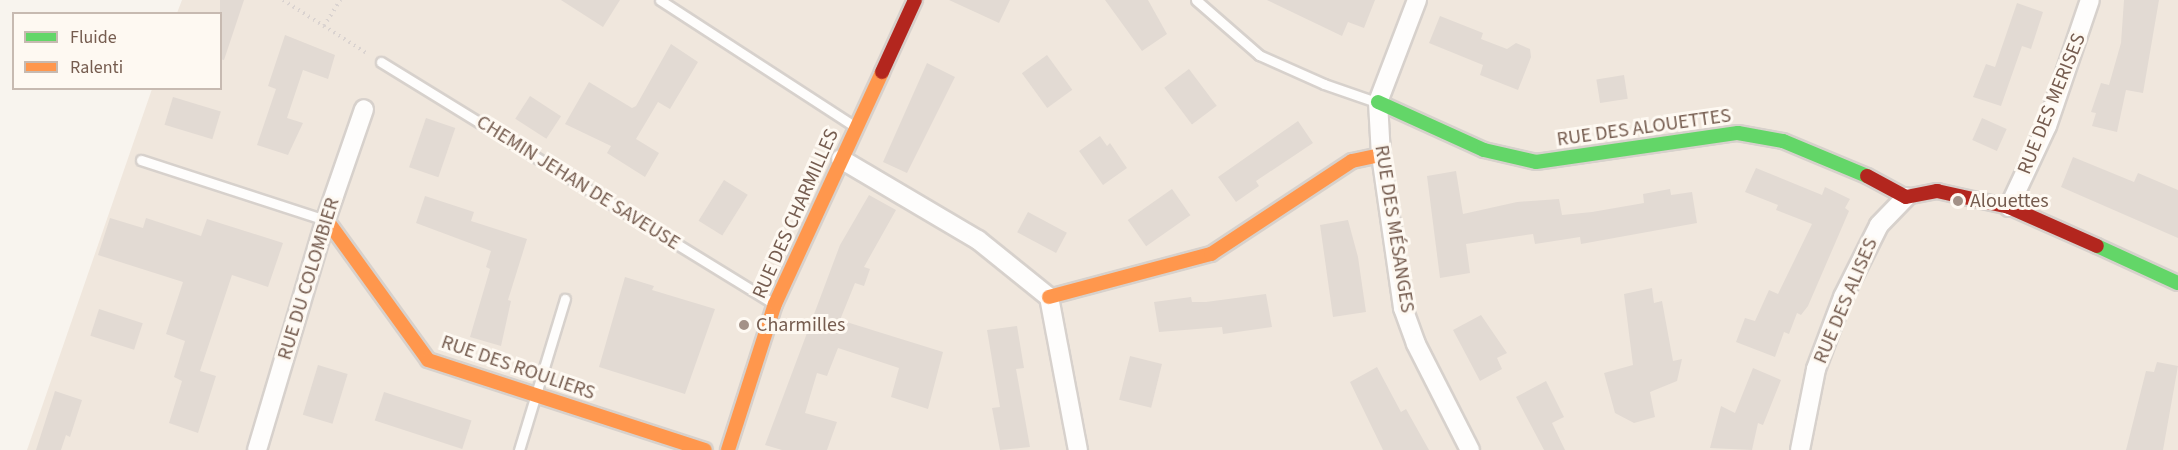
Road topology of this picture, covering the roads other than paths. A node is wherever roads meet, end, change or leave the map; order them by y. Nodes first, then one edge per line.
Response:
1 (660, 0) edge
2 (915, 0) edge
3 (1196, 0) edge
4 (1417, 0) edge
5 (2090, 0) edge
6 (381, 62) road end
7 (1378, 102) junction
8 (364, 109) dead end
9 (856, 127) junction
10 (1380, 155) junction
11 (841, 159) junction
12 (141, 160) dead end
13 (1906, 197) junction
14 (2009, 207) junction
15 (326, 219) junction
16 (2178, 283) edge
17 (1049, 297) junction
18 (565, 299) dead end
19 (775, 304) junction
20 (537, 397) junction
21 (257, 450) edge
22 (519, 450) edge
23 (705, 450) edge
24 (728, 450) edge
25 (1078, 450) edge
26 (1470, 450) edge
27 (1800, 450) edge

1 - 9 lane
2 - 9 street, RUE DES CHARMILLES
3 - 7 lane, RUE DES ALOUETTES
4 - 7 street, RUE DES MÉSANGES
5 - 14 street, RUE DES MERISES
6 - 19 lane, CHEMIN JEHAN DE SAVEUSE
7 - 10 street, RUE DES MÉSANGES
7 - 13 street, RUE DES ALOUETTES
8 - 15 street, RUE DU COLOMBIER
9 - 11 street, RUE DES CHARMILLES
10 - 17 street
10 - 26 street, RUE DES MÉSANGES
11 - 17 street
11 - 19 street, RUE DES CHARMILLES
12 - 15 lane
13 - 14 street
13 - 27 street, RUE DES ALISES
14 - 16 street
15 - 20 street, RUE DES ROULIERS
15 - 21 street, RUE DU COLOMBIER
17 - 25 street
18 - 20 lane
19 - 24 street, RUE DES CHARMILLES
20 - 22 lane
20 - 23 street, RUE DES ROULIERS

